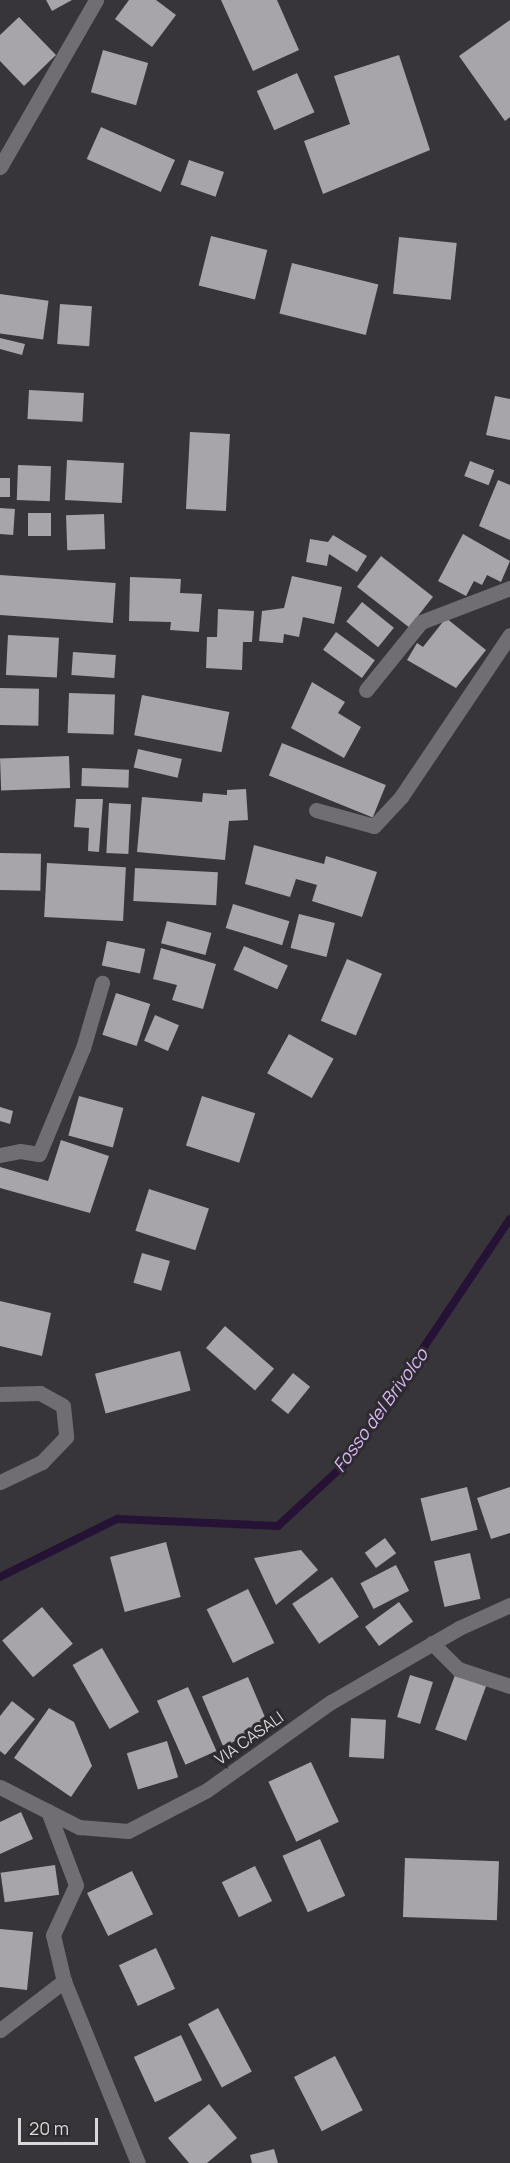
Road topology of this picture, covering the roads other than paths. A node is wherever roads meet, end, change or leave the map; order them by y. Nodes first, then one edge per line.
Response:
1 (96, 0) edge
2 (0, 167) edge
3 (510, 588) edge
4 (510, 635) edge
5 (366, 690) dead end
6 (316, 810) dead end
7 (102, 983) dead end
8 (0, 1155) edge
9 (0, 1394) edge
10 (0, 1482) edge
11 (510, 1605) edge
12 (432, 1643) junction
13 (510, 1686) edge
14 (0, 1787) edge
15 (48, 1811) junction
16 (64, 1981) junction
17 (0, 2030) edge
18 (138, 2163) edge

1 - 2 street
3 - 5 street
4 - 6 street
7 - 8 street
9 - 10 street
11 - 12 street, VIA CASALI
12 - 13 street
12 - 15 street, VIA CASALI
14 - 15 street, VIA CASALI
15 - 16 street
16 - 17 street
16 - 18 street

